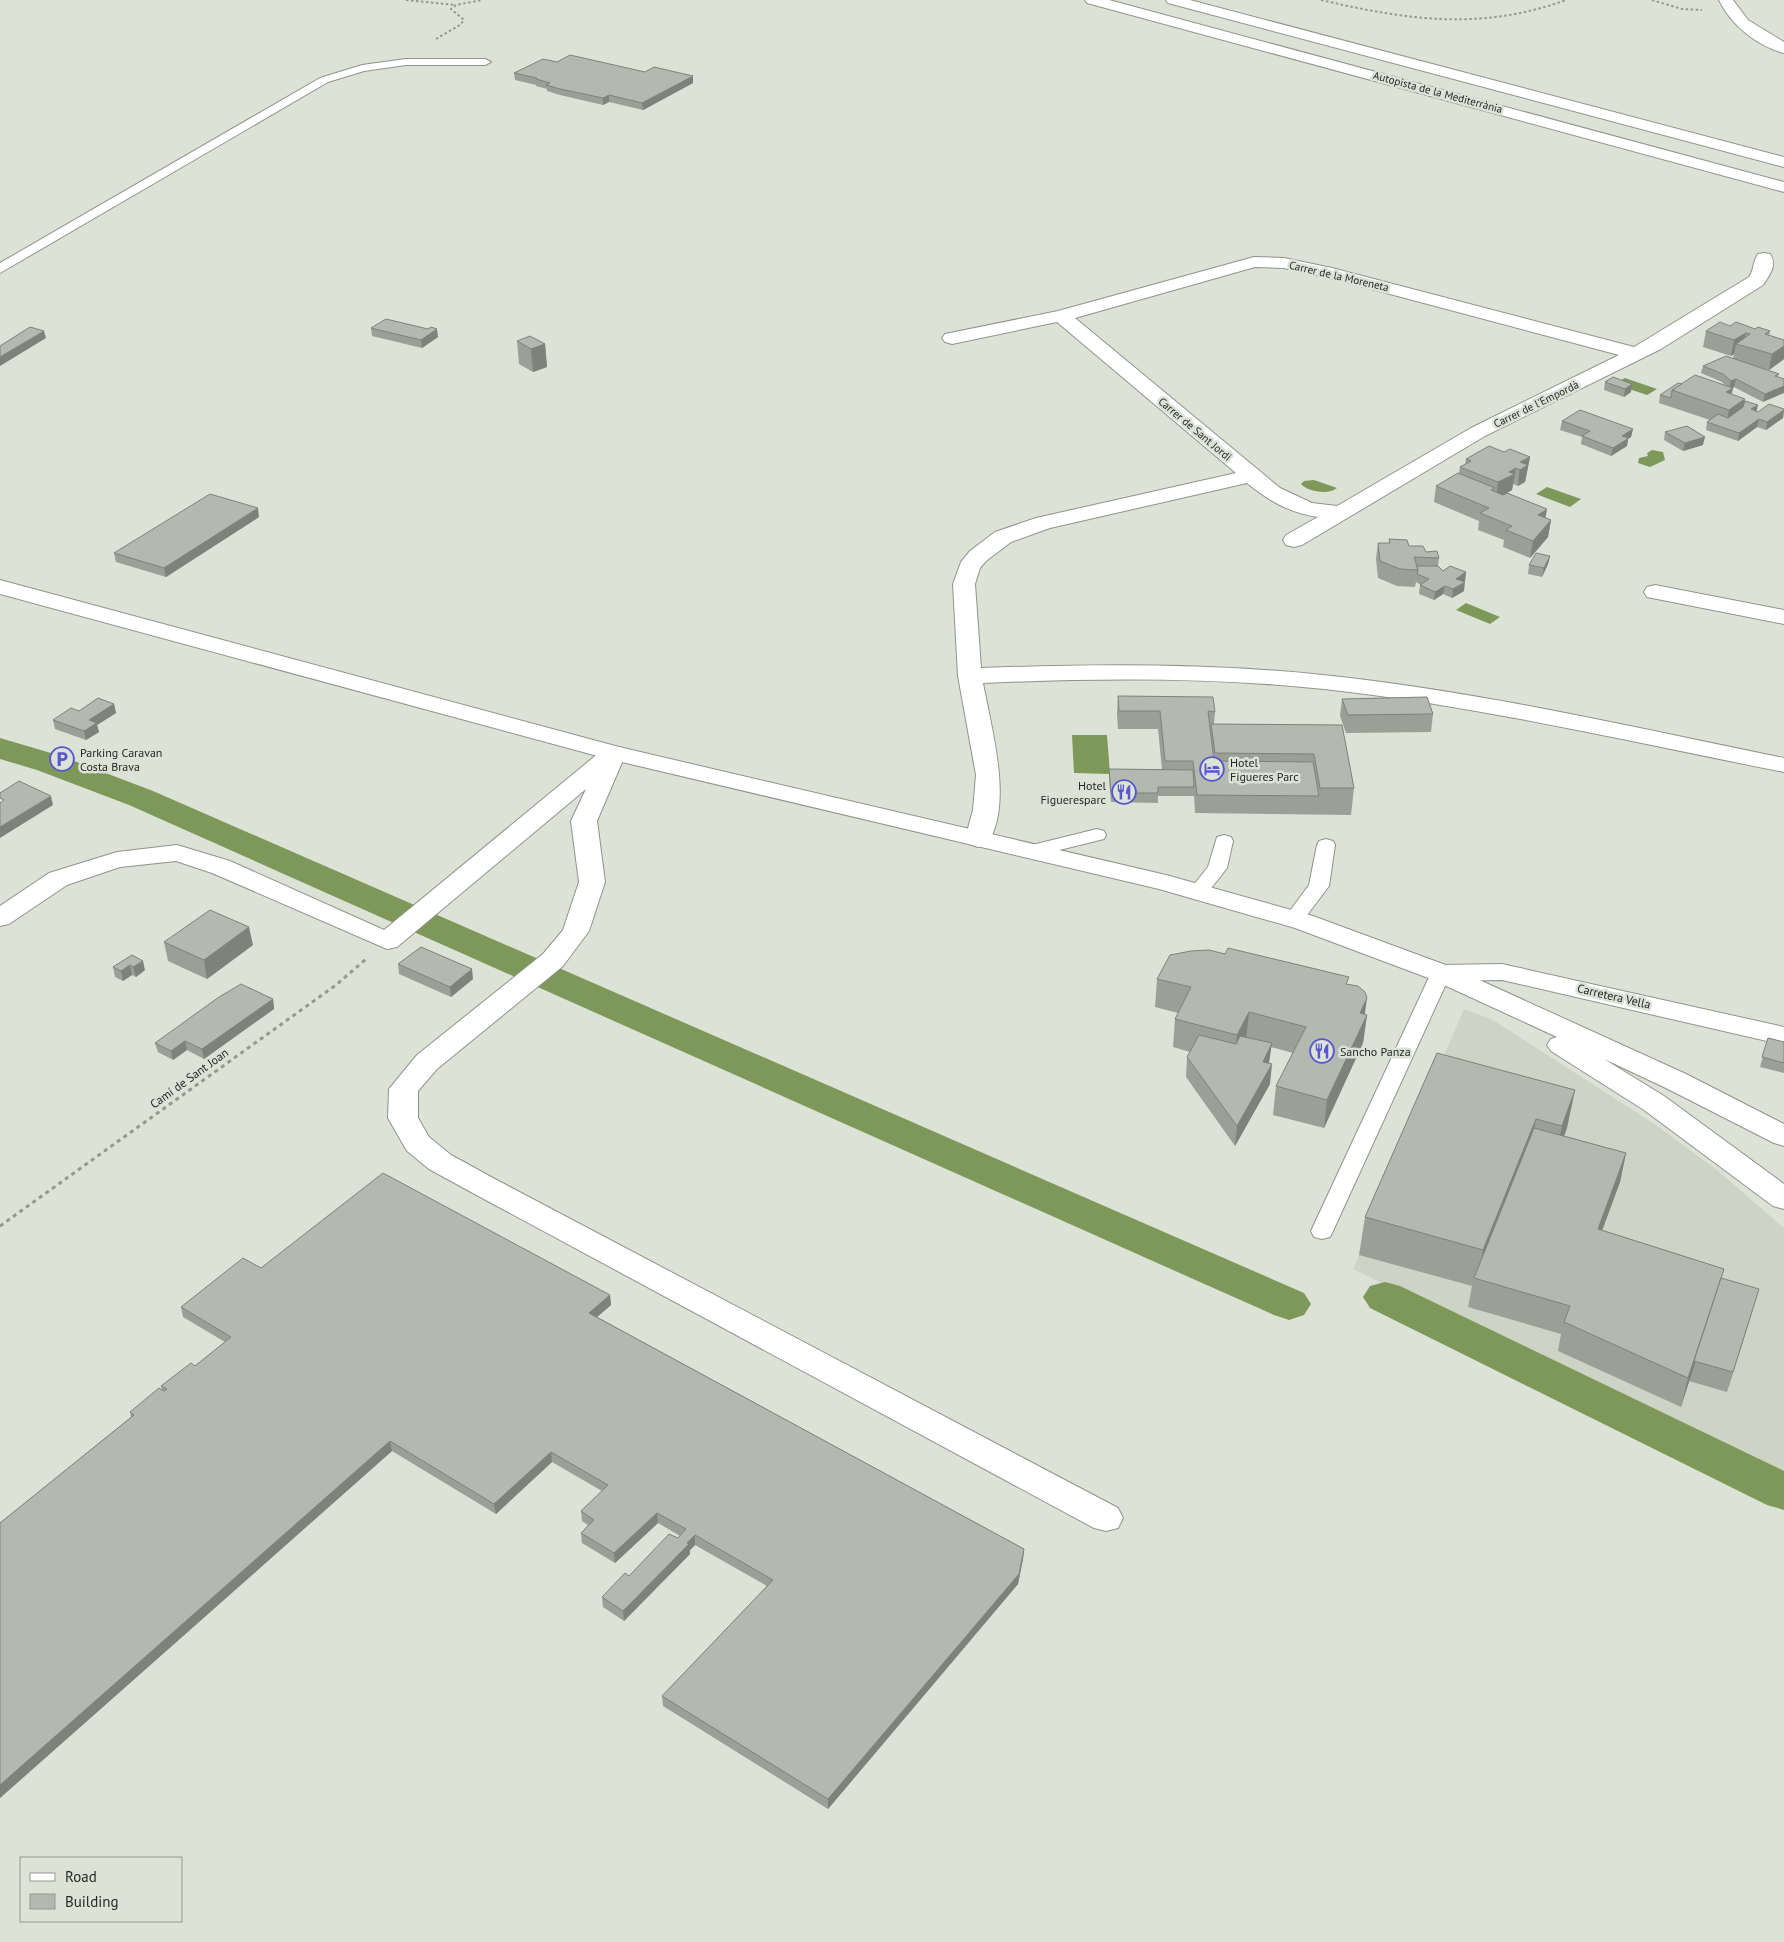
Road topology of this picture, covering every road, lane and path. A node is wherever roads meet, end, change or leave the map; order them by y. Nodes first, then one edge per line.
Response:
1 (406, 0) edge
2 (482, 0) edge
3 (1092, 0) edge
4 (1173, 0) edge
5 (1321, 0) edge
6 (1566, 0) edge
7 (1652, 0) edge
8 (456, 5) junction
9 (1728, 5) edge
10 (1784, 48) edge
11 (406, 62) junction
12 (485, 62) dead end
13 (1784, 162) edge
14 (1784, 187) edge
15 (1764, 258) dead end
16 (0, 269) edge
17 (1061, 316) junction
18 (952, 338) dead end
19 (1636, 354) junction
20 (1251, 476) junction
21 (1342, 512) junction
22 (1294, 540) dead end
23 (0, 587) edge
24 (1655, 592) dead end
25 (1784, 617) edge
26 (970, 676) junction
27 (614, 753) junction
28 (1784, 765) edge
29 (1097, 835) dead end
30 (978, 839) junction
31 (1224, 841) dead end
32 (1326, 845) dead end
33 (1031, 851) junction
34 (1198, 892) junction
35 (0, 918) edge
36 (1294, 919) junction
37 (387, 941) junction
38 (1441, 973) junction
39 (1492, 998) junction
40 (1784, 1036) edge
41 (1784, 1136) edge
42 (1784, 1199) edge
43 (0, 1226) edge
44 (1322, 1231) dead end
45 (1106, 1518) dead end

1 - 8 path
2 - 8 path
3 - 14 main road, Autopista de la Mediterrània
4 - 13 main road, Autopista de la Mediterrània
5 - 6 path
7 - 9 path
8 - 11 path
9 - 10 main road
11 - 12 lane
11 - 16 lane
15 - 19 main road, Carrer de l'Empordà
17 - 18 main road, Carrer de la Moreneta
17 - 19 main road, Carrer de la Moreneta
17 - 20 main road, Carrer de Sant Jordi
19 - 21 main road, Carrer de l'Empordà
20 - 21 main road, Carrer de Sant Jordi
20 - 26 main road
21 - 22 main road, Carrer de l'Empordà
23 - 27 main road
24 - 25 main road
26 - 28 main road
26 - 30 main road
27 - 30 main road
27 - 37 main road
27 - 45 main road
29 - 33 lane
30 - 33 main road
31 - 34 lane
32 - 36 lane
33 - 34 main road
34 - 36 main road
35 - 37 main road
36 - 38 main road
37 - 43 path, Camí de Sant Joan
38 - 39 main road
38 - 40 main road, Carretera Vella
38 - 44 lane
39 - 41 main road
39 - 42 main road

